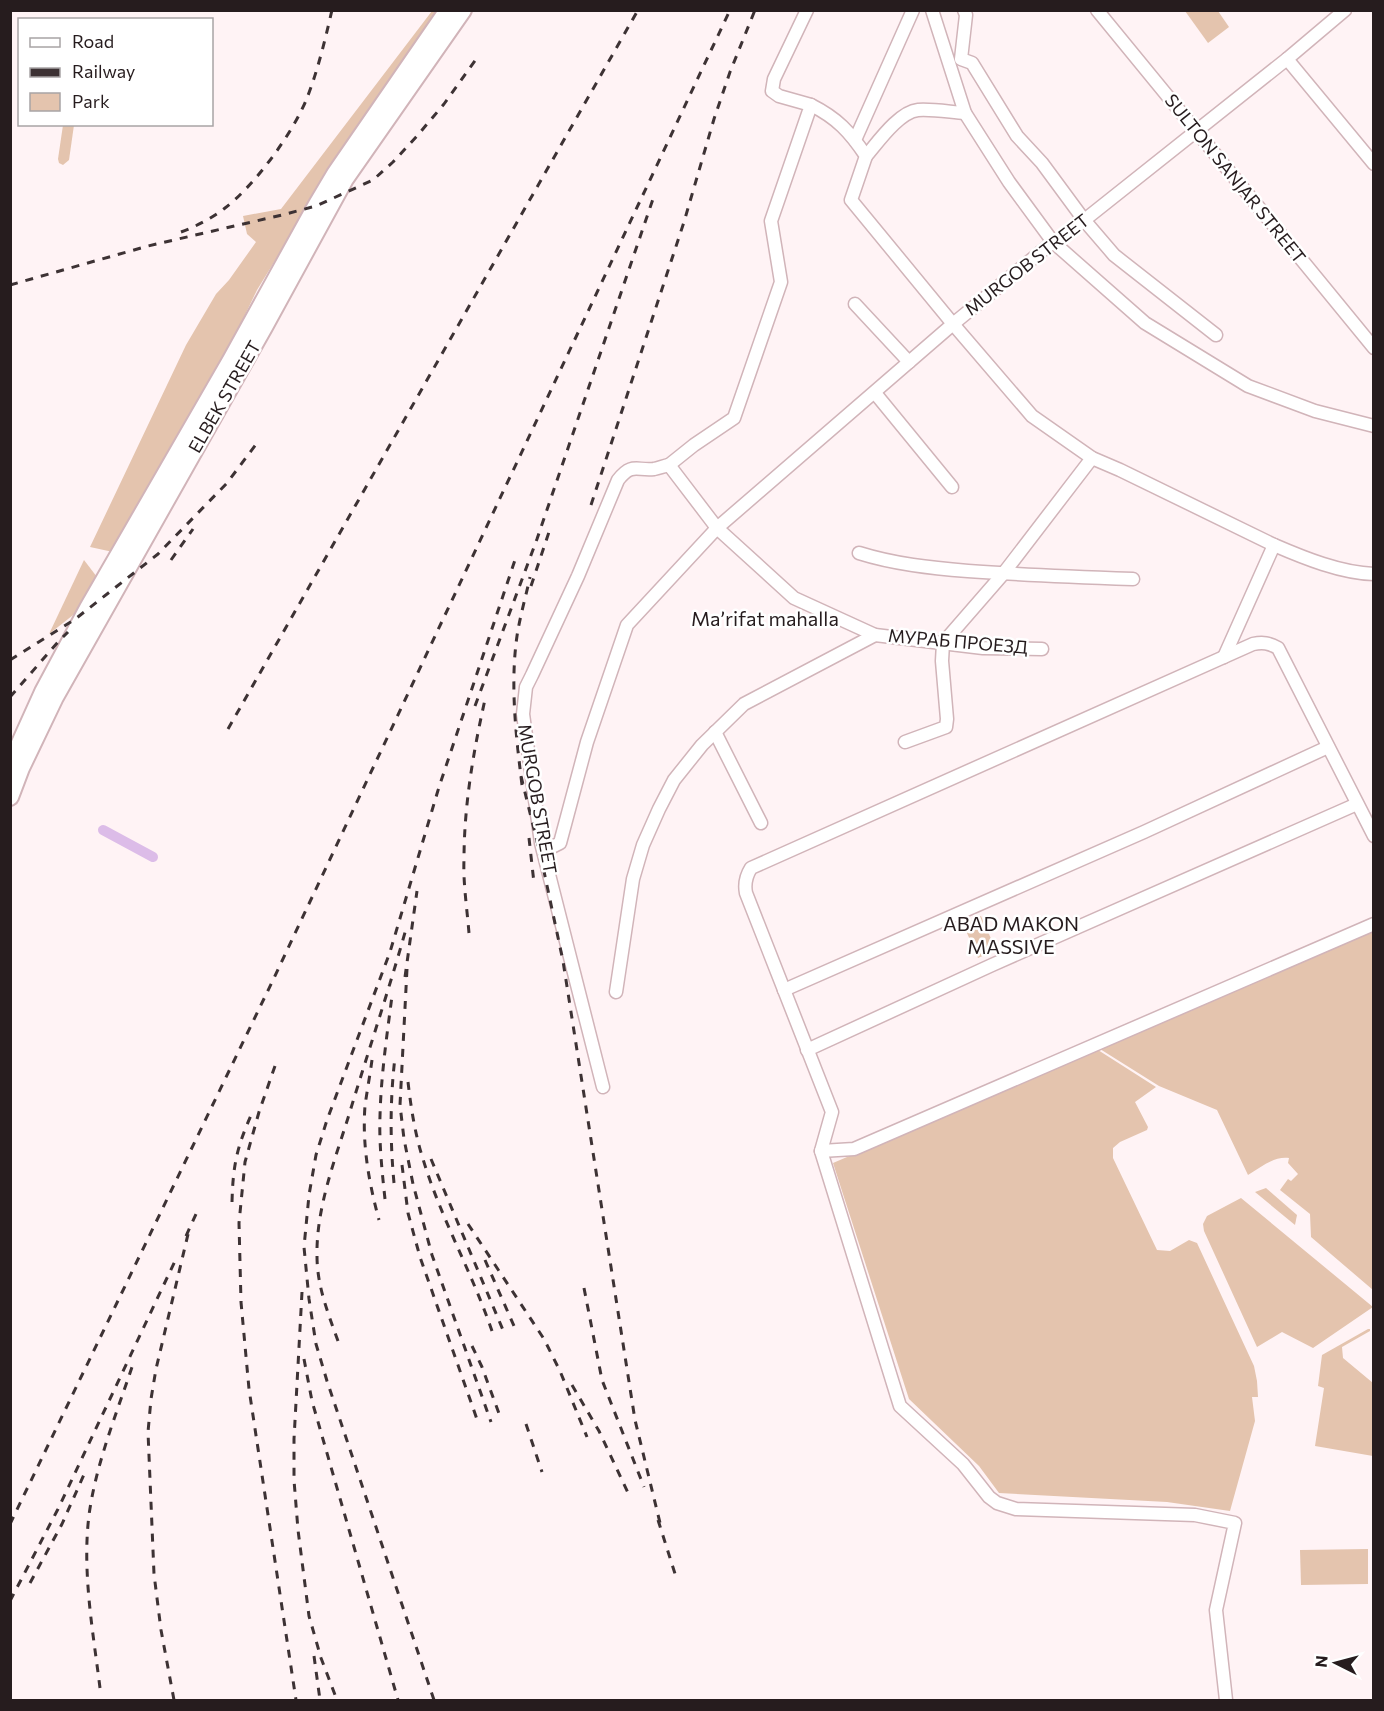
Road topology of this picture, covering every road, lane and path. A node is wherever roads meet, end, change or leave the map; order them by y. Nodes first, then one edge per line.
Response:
1 (447, 10) edge
2 (463, 10) edge
3 (807, 10) edge
4 (913, 10) edge
5 (932, 10) edge
6 (964, 10) edge
7 (1097, 10) edge
8 (1345, 10) edge
9 (1287, 59) junction
10 (811, 105) junction
11 (965, 113) junction
12 (1196, 131) junction
13 (855, 140) junction
14 (866, 156) junction
15 (1374, 164) edge
16 (1084, 220) junction
17 (1053, 242) junction
18 (855, 304) dead end
19 (953, 324) junction
20 (1216, 335) dead end
21 (1374, 348) edge
22 (909, 362) junction
23 (875, 393) junction
24 (1374, 426) edge
25 (1092, 458) junction
26 (669, 465) junction
27 (952, 487) dead end
28 (717, 528) junction
29 (1274, 545) junction
30 (859, 553) dead end
31 (1003, 574) junction
32 (1374, 574) edge
33 (1133, 579) dead end
34 (875, 635) junction
35 (943, 643) junction
36 (1042, 649) dead end
37 (1224, 657) junction
38 (716, 732) junction
39 (905, 742) dead end
40 (1328, 747) junction
41 (10, 765) edge
42 (10, 797) edge
43 (1357, 804) junction
44 (761, 823) dead end
45 (1374, 836) edge
46 (549, 849) dead end
47 (1374, 924) edge
48 (784, 990) junction
49 (616, 992) dead end
50 (807, 1050) junction
51 (603, 1087) dead end
52 (821, 1151) junction
53 (1226, 1701) edge

1 - 41 main road, ELBEK STREET
2 - 42 main road, ELBEK STREET
3 - 10 street
4 - 13 street
5 - 11 street
6 - 16 street
7 - 12 street, SULTON SANJAR STREET
8 - 9 street, MURGOB STREET
9 - 12 street, MURGOB STREET
9 - 15 street
10 - 13 street
10 - 26 street
11 - 14 street
11 - 17 street
12 - 16 street, MURGOB STREET
12 - 21 street, SULTON SANJAR STREET
13 - 14 street
14 - 19 street
16 - 17 street, MURGOB STREET
16 - 20 street
17 - 19 street, MURGOB STREET
17 - 24 street
18 - 22 street
19 - 22 street, MURGOB STREET
19 - 25 street
22 - 23 street, MURGOB STREET
23 - 27 street
23 - 28 street, MURGOB STREET
25 - 29 street
25 - 31 street
26 - 28 street
26 - 51 street, MURGOB STREET
28 - 34 street, МУРАБ ПРОЕЗД
28 - 46 street, MURGOB STREET
29 - 32 street
29 - 37 street
30 - 31 street
31 - 33 street
31 - 35 street
34 - 35 street, МУРАБ ПРОЕЗД
34 - 38 street, МУРАБ ПРОЕЗД
35 - 36 street, МУРАБ ПРОЕЗД
35 - 39 street
37 - 40 street
37 - 48 street
38 - 44 street
38 - 49 street, МУРАБ ПРОЕЗД
40 - 43 street
40 - 48 street
43 - 45 street
43 - 50 street
47 - 52 street
48 - 50 street
50 - 52 street
52 - 53 street

